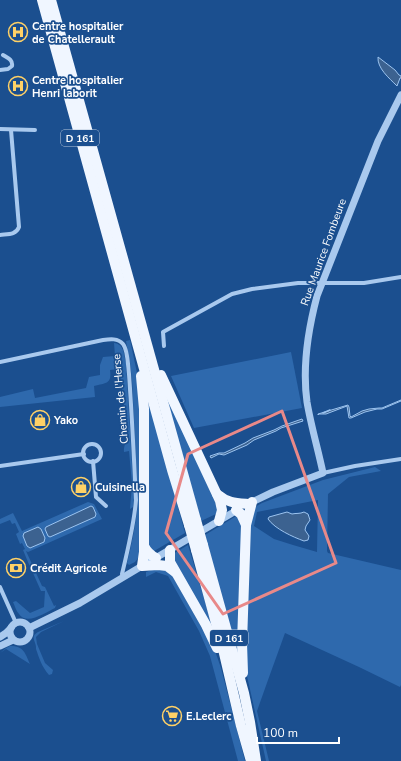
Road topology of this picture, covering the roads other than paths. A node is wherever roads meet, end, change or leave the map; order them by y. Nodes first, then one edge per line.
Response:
1 (42, 0) edge
2 (51, 0) edge
3 (3, 55) dead end
4 (0, 70) edge
5 (401, 95) edge
6 (0, 129) edge
7 (11, 130) junction
8 (35, 130) dead end
9 (0, 235) edge
10 (401, 277) edge
11 (322, 283) junction
12 (140, 337) junction
13 (164, 346) dead end
14 (0, 362) edge
15 (84, 454) junction
16 (401, 459) edge
17 (93, 461) junction
18 (0, 466) edge
19 (323, 473) junction
20 (217, 494) junction
21 (250, 503) junction
22 (106, 506) dead end
23 (236, 510) junction
24 (219, 521) junction
25 (246, 524) junction
26 (144, 546) junction
27 (199, 547) junction
28 (170, 550) junction
29 (156, 558) junction
30 (142, 566) junction
31 (175, 572) junction
32 (123, 578) junction
33 (0, 587) edge
34 (13, 625) junction
35 (29, 628) junction
36 (0, 637) edge
37 (13, 640) junction
38 (0, 646) edge
39 (228, 672) junction
40 (244, 693) junction
41 (251, 761) edge
42 (256, 761) edge

1 - 12 main road, D 161
2 - 12 main road, D 161
3 - 4 street
5 - 11 street, Rue Maurice Fombeure
6 - 7 street
7 - 8 street
7 - 9 street
10 - 11 street
11 - 13 street
11 - 19 street, Rue Maurice Fombeure
12 - 20 main road
12 - 26 main road
12 - 27 main road, D 161, bridge
14 - 32 street, Chemin de l'Herse
15 - 17 street
15 - 17 street
15 - 18 street
16 - 19 street
17 - 22 street
19 - 21 street
20 - 21 main road
20 - 24 main road
21 - 23 street
21 - 25 main road
23 - 24 street
23 - 25 main road
24 - 28 street
25 - 40 main road
26 - 29 main road
26 - 30 main road
27 - 39 main road, D 161
27 - 40 main road, D 161
28 - 29 street
28 - 31 main road
29 - 30 street
30 - 31 main road
30 - 32 street
31 - 39 main road
32 - 35 street
33 - 34 street
34 - 35 street
34 - 36 street
34 - 37 street
35 - 37 street
37 - 38 street
39 - 41 main road, D 161
40 - 42 main road, D 161

